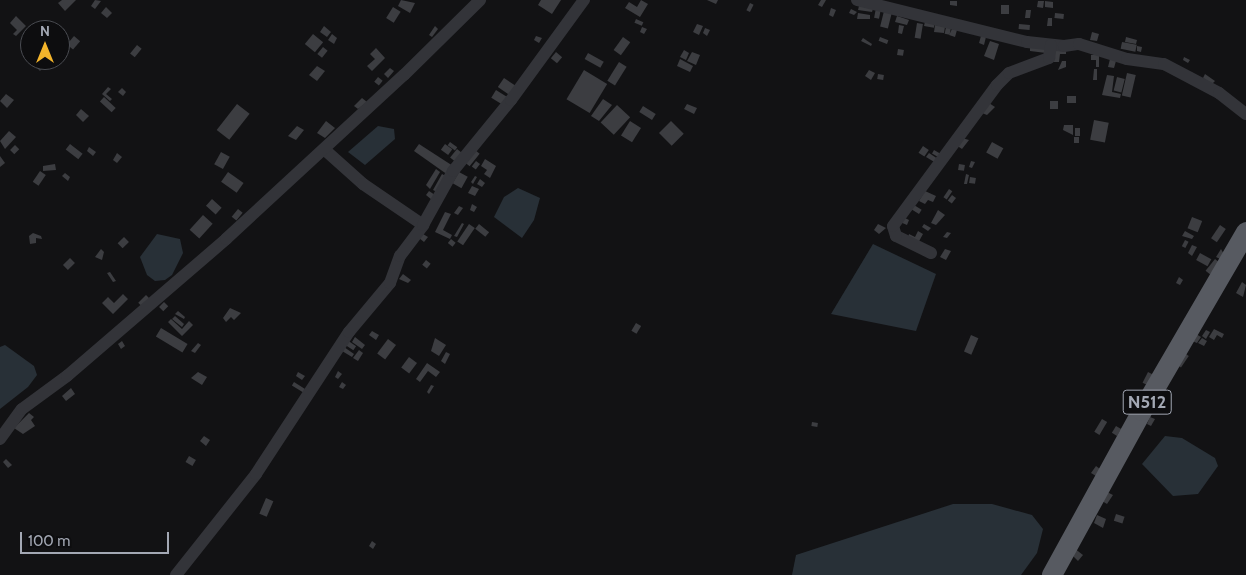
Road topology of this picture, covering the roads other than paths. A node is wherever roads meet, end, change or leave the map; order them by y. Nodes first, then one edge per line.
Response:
1 (480, 0) edge
2 (584, 0) edge
3 (857, 0) edge
4 (1051, 45) junction
5 (1246, 114) edge
6 (324, 150) junction
7 (422, 225) junction
8 (1246, 232) edge
9 (931, 253) dead end
10 (0, 439) edge
11 (176, 575) edge
12 (1052, 575) edge

1 - 6 street
2 - 7 street
3 - 4 street
4 - 5 street
4 - 9 street
6 - 7 street
6 - 10 street
7 - 11 street
8 - 12 highway, N512

